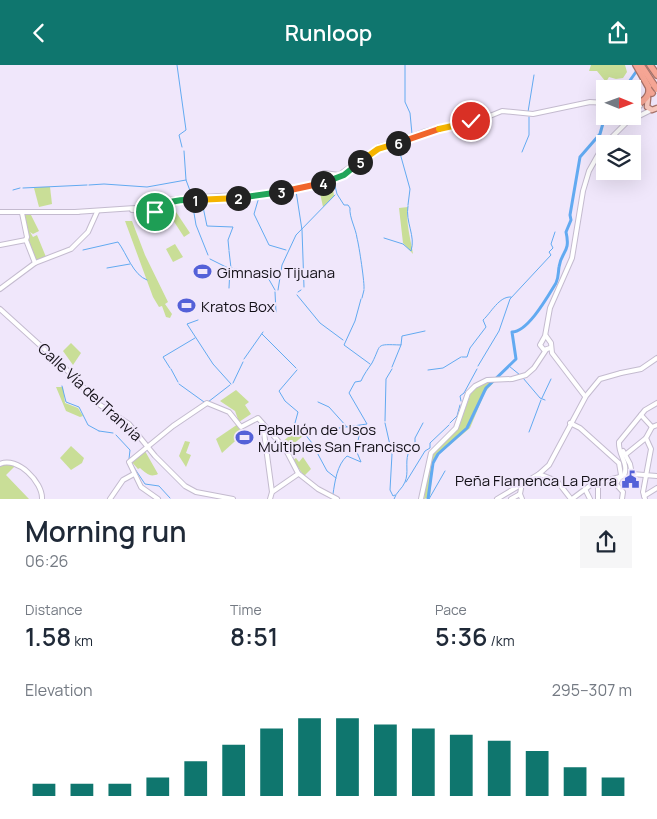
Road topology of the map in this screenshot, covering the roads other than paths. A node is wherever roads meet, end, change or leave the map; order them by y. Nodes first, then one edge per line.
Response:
1 (636, 65) edge
2 (644, 67) edge
3 (657, 75) edge
4 (654, 88) edge
5 (646, 101) junction
6 (596, 103) edge
7 (641, 103) edge
8 (641, 104) edge
9 (657, 108) edge
10 (651, 110) junction
11 (641, 115) edge
12 (468, 123) junction
13 (462, 124) junction
14 (619, 125) edge
15 (624, 125) edge
16 (618, 130) junction
17 (330, 178) junction
18 (321, 180) junction
19 (154, 203) junction
20 (144, 205) junction
21 (158, 208) junction
22 (106, 210) junction
23 (142, 211) junction
24 (0, 212) edge
25 (75, 212) junction
26 (88, 212) junction
27 (96, 212) junction
28 (22, 213) junction
29 (93, 220) junction
30 (26, 240) junction
31 (0, 245) edge
32 (35, 263) junction
33 (0, 289) edge
34 (0, 309) edge
35 (546, 340) junction
36 (548, 350) junction
37 (656, 356) edge
38 (596, 383) junction
39 (583, 394) junction
40 (657, 403) edge
41 (578, 407) junction
42 (641, 415) junction
43 (571, 424) junction
44 (263, 425) junction
45 (657, 425) edge
46 (652, 427) junction
47 (646, 438) junction
48 (619, 445) junction
49 (148, 448) junction
50 (625, 455) junction
51 (0, 464) edge
52 (298, 473) junction
53 (134, 474) junction
54 (539, 474) junction
55 (621, 475) junction
56 (647, 475) junction
57 (657, 476) edge
58 (598, 482) junction
59 (522, 483) junction
60 (585, 489) junction
61 (656, 491) edge
62 (272, 492) junction
63 (520, 494) junction
64 (330, 497) edge
65 (644, 498) edge
66 (41, 499) edge
67 (110, 499) edge
68 (158, 499) edge
69 (233, 499) edge
70 (270, 499) edge
71 (337, 499) edge
72 (421, 499) edge
73 (497, 499) edge
74 (511, 499) edge
75 (522, 499) edge
76 (572, 499) edge
77 (590, 499) edge
78 (598, 499) edge
79 (622, 499) edge

1 - 2 highway
2 - 3 highway
2 - 4 highway
4 - 5 main road
4 - 7 highway
5 - 8 street
5 - 10 main road
6 - 12 street
9 - 10 main road
10 - 11 street
12 - 13 street
12 - 13 street
13 - 17 street
14 - 16 street
15 - 16 street
16 - 35 street
17 - 18 street
17 - 18 street
18 - 19 street
18 - 21 street
19 - 20 street
19 - 21 street
20 - 22 street
20 - 23 street
21 - 23 street
22 - 23 street
22 - 25 street
22 - 27 street
22 - 29 street
24 - 28 street
25 - 26 street
25 - 28 street
26 - 27 street
26 - 29 street
27 - 29 street
28 - 30 street
29 - 32 street
30 - 31 street
30 - 32 street
32 - 33 street
34 - 49 street, Calle Vía del Tranvía
35 - 36 street
35 - 36 street
36 - 39 street
36 - 72 street
37 - 38 street
38 - 39 street
38 - 39 street
39 - 41 street
40 - 42 street
41 - 43 street
41 - 43 street
42 - 46 street
42 - 48 street
43 - 54 street
43 - 55 street
44 - 49 street
44 - 52 street
44 - 62 street
45 - 46 street
46 - 47 street
47 - 50 street
47 - 56 street
48 - 50 street
48 - 55 street
49 - 53 street
49 - 69 street, Calle Vía del Tranvía
50 - 56 street
51 - 66 street
52 - 62 street
52 - 64 street
53 - 67 street
53 - 68 street
54 - 59 street
54 - 76 street
55 - 58 street
55 - 79 street
56 - 57 street
56 - 65 street
58 - 60 street
58 - 78 street
59 - 63 street
59 - 73 street
60 - 76 street
60 - 77 street
61 - 65 street
62 - 70 street
63 - 74 street
63 - 75 street
64 - 71 street

